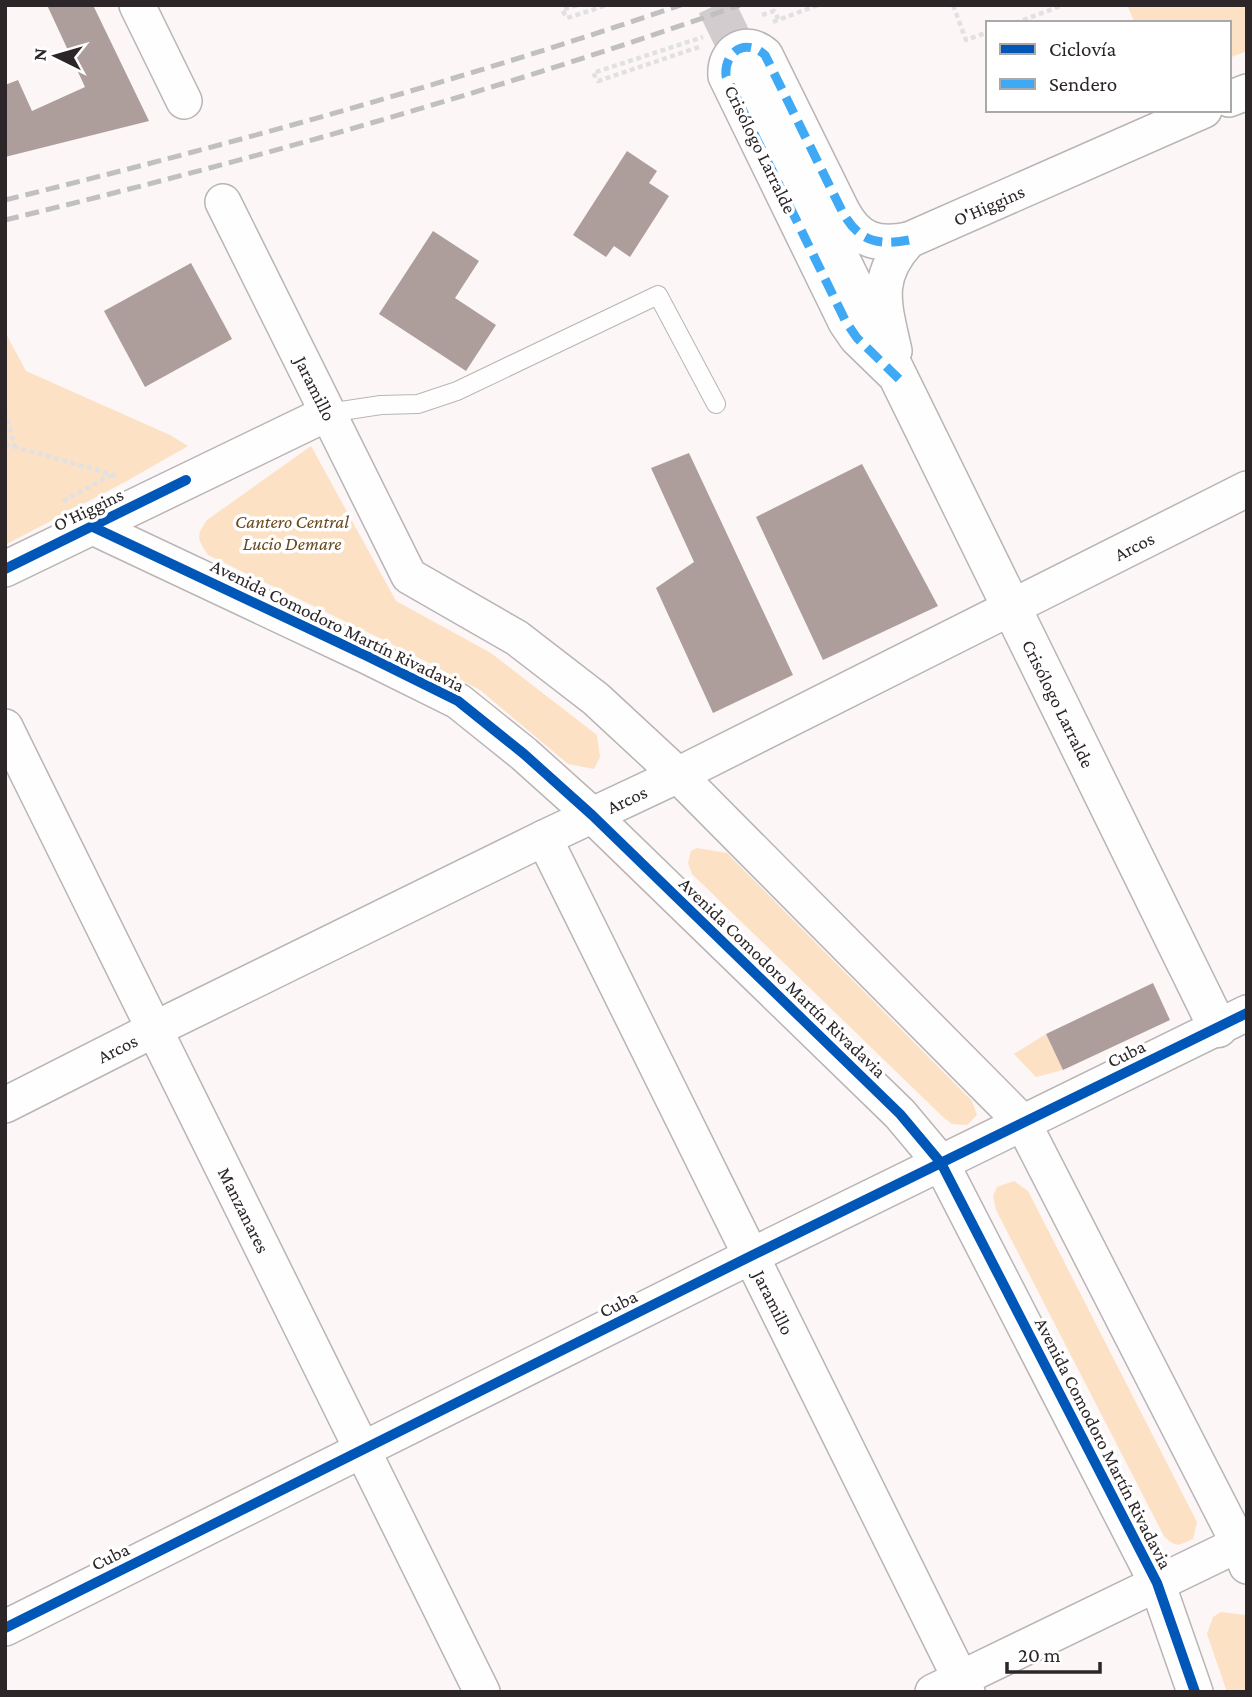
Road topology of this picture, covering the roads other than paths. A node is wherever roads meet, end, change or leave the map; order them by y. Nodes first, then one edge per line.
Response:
1 (137, 5) edge
2 (747, 69) tunnel mouth
3 (184, 101) dead end
4 (1200, 112) edge
5 (223, 202) dead end
6 (909, 240) junction
7 (899, 379) junction
8 (716, 404) dead end
9 (328, 413) junction
10 (1247, 489) edge
11 (93, 527) junction
12 (5, 569) edge
13 (1012, 607) junction
14 (5, 727) edge
15 (678, 775) junction
16 (592, 816) junction
17 (544, 838) junction
18 (1232, 1020) edge
19 (153, 1030) junction
20 (5, 1105) edge
21 (1023, 1123) junction
22 (940, 1163) junction
23 (751, 1256) junction
24 (363, 1450) junction
25 (1243, 1555) edge
26 (1157, 1583) junction
27 (5, 1628) edge
28 (954, 1687) edge
29 (482, 1692) edge
30 (1195, 1692) edge

1 - 3 street
2 - 7 street, Crisólogo Larralde
4 - 6 street, O'Higgins
5 - 9 street, Jaramillo
6 - 7 street
6 - 7 street, Crisólogo Larralde
7 - 13 street, Crisólogo Larralde
8 - 9 lane
9 - 11 street, O'Higgins
9 - 15 street, Jaramillo
10 - 13 street, Arcos
11 - 12 street, O'Higgins
11 - 16 street, Avenida Comodoro Martín Rivadavia
13 - 15 street, Arcos
13 - 18 street, Crisólogo Larralde
14 - 19 street, Manzanares
15 - 16 street, Arcos
15 - 21 street
16 - 17 street, Arcos
16 - 22 street, Avenida Comodoro Martín Rivadavia
17 - 19 street, Arcos
17 - 23 street, Jaramillo
18 - 21 street, Cuba
19 - 20 street, Arcos
19 - 24 street, Manzanares
21 - 22 street, Cuba
21 - 25 street
22 - 23 street, Cuba
22 - 26 street, Avenida Comodoro Martín Rivadavia
23 - 24 street, Cuba
23 - 28 street, Jaramillo
24 - 27 street, Cuba
24 - 29 street, Manzanares
25 - 26 street
26 - 28 street
26 - 30 street, Avenida Comodoro Martín Rivadavia

